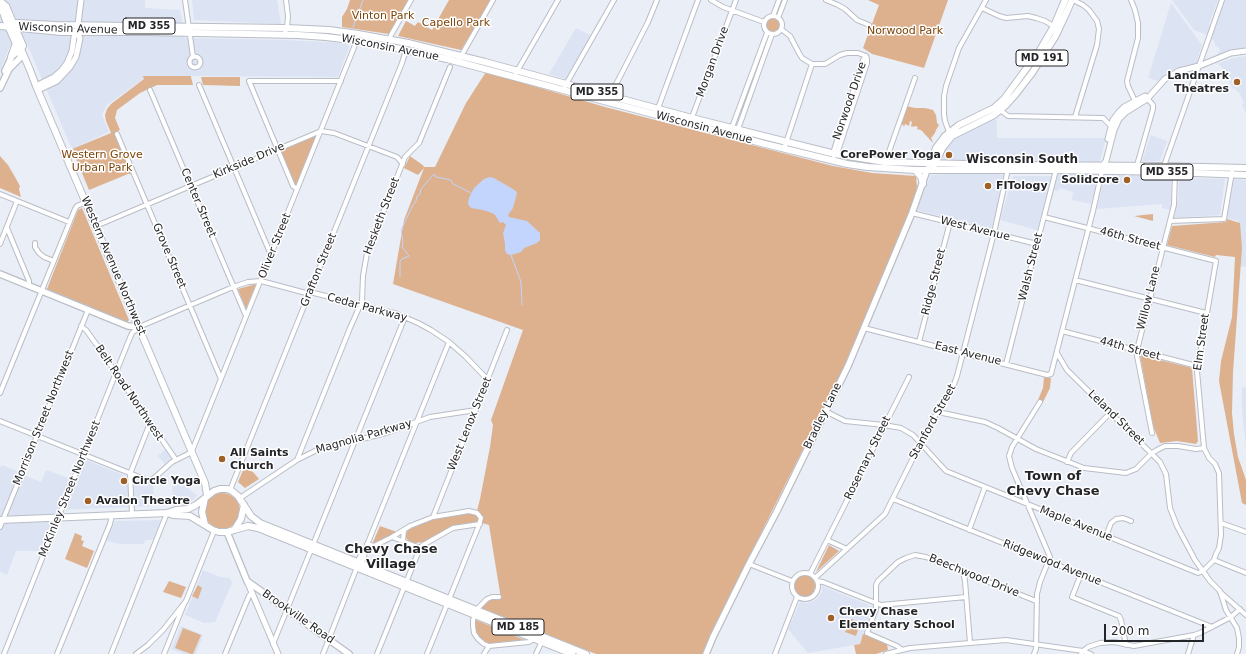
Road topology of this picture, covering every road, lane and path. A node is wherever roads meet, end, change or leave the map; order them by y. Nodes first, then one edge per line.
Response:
1 (81, 0) edge
2 (185, 0) edge
3 (411, 0) edge
4 (493, 0) edge
5 (558, 0) edge
6 (614, 0) edge
7 (657, 0) edge
8 (698, 0) edge
9 (711, 0) edge
10 (736, 0) edge
11 (779, 0) edge
12 (785, 0) edge
13 (826, 0) edge
14 (986, 0) edge
15 (1065, 0) edge
16 (1072, 0) edge
17 (1131, 0) edge
18 (1222, 0) edge
19 (0, 1) edge
20 (285, 1) edge
21 (982, 8) junction
22 (732, 10) junction
23 (773, 16) junction
24 (778, 18) junction
25 (764, 22) junction
26 (12, 25) junction
27 (78, 25) junction
28 (869, 25) dead end
29 (0, 26) edge
30 (287, 28) junction
31 (1056, 28) junction
32 (189, 29) junction
33 (781, 29) junction
34 (77, 32) junction
35 (770, 33) junction
36 (284, 35) junction
37 (357, 40) junction
38 (16, 43) junction
39 (74, 43) junction
40 (388, 43) junction
41 (78, 50) junction
42 (406, 50) junction
43 (1246, 51) edge
44 (21, 52) junction
45 (193, 56) dead end
46 (461, 56) junction
47 (11, 57) junction
48 (458, 62) junction
49 (812, 64) junction
50 (1199, 66) junction
51 (450, 67) dead end
52 (516, 70) junction
53 (514, 77) junction
54 (4, 78) junction
55 (915, 78) dead end
56 (341, 81) junction
57 (198, 85) dead end
58 (565, 87) junction
59 (0, 88) edge
60 (37, 88) junction
61 (150, 90) dead end
62 (1146, 97) junction
63 (609, 99) junction
64 (1135, 101) junction
65 (658, 108) junction
66 (998, 109) junction
67 (656, 115) junction
68 (1075, 117) junction
69 (691, 121) junction
70 (1113, 123) junction
71 (321, 131) junction
72 (734, 132) junction
73 (949, 132) junction
74 (117, 134) dead end
75 (785, 145) junction
76 (368, 147) junction
77 (277, 149) junction
78 (407, 155) junction
79 (397, 157) junction
80 (834, 157) junction
81 (885, 162) junction
82 (403, 164) junction
83 (1137, 165) junction
84 (1180, 166) junction
85 (1232, 167) junction
86 (233, 168) junction
87 (930, 168) junction
88 (1008, 168) junction
89 (1103, 168) junction
90 (1246, 168) edge
91 (884, 169) junction
92 (1164, 169) junction
93 (915, 170) junction
94 (1056, 170) junction
95 (1175, 173) junction
96 (1231, 175) junction
97 (1246, 176) edge
98 (923, 184) junction
99 (190, 186) junction
100 (297, 190) junction
101 (0, 194) edge
102 (18, 201) junction
103 (86, 202) junction
104 (147, 204) junction
105 (912, 213) junction
106 (1044, 217) junction
107 (1170, 221) junction
108 (70, 222) junction
109 (950, 222) junction
110 (96, 226) junction
111 (6, 228) junction
112 (1088, 228) junction
113 (994, 233) junction
114 (35, 243) dead end
115 (0, 244) edge
116 (1037, 244) junction
117 (1162, 247) junction
118 (271, 255) junction
119 (54, 261) junction
120 (1216, 261) joint
121 (0, 274) edge
122 (1075, 280) junction
123 (261, 281) junction
124 (29, 286) junction
125 (233, 287) junction
126 (42, 291) junction
127 (310, 293) junction
128 (1149, 299) junction
129 (190, 305) junction
130 (360, 305) junction
131 (88, 310) junction
132 (1206, 313) junction
133 (246, 316) junction
134 (405, 317) junction
135 (81, 326) junction
136 (139, 327) junction
137 (864, 328) junction
138 (507, 330) dead end
139 (1062, 331) junction
140 (449, 342) junction
141 (919, 342) junction
142 (1137, 350) junction
143 (1057, 352) junction
144 (963, 353) junction
145 (1006, 364) junction
146 (1197, 366) junction
147 (116, 372) junction
148 (908, 377) dead end
149 (221, 379) junction
150 (488, 380) junction
151 (0, 393) edge
152 (1040, 402) dead end
153 (476, 410) junction
154 (825, 411) junction
155 (938, 412) junction
156 (1110, 413) junction
157 (0, 421) edge
158 (417, 422) junction
159 (150, 424) junction
160 (884, 425) junction
161 (1152, 433) dead end
162 (37, 436) junction
163 (1017, 438) junction
164 (355, 440) junction
165 (920, 443) junction
166 (1204, 448) junction
167 (192, 451) junction
168 (1152, 453) junction
169 (83, 455) junction
170 (176, 460) junction
171 (297, 460) junction
172 (1068, 462) junction
173 (130, 474) junction
174 (205, 483) junction
175 (985, 487) junction
176 (217, 489) junction
177 (230, 490) junction
178 (206, 496) junction
179 (240, 498) junction
180 (893, 499) junction
181 (1027, 504) junction
182 (244, 505) junction
183 (167, 513) junction
184 (132, 514) junction
185 (112, 515) junction
186 (433, 517) junction
187 (58, 518) junction
188 (1, 520) edge
189 (1131, 521) dead end
190 (1221, 523) junction
191 (480, 524) junction
192 (205, 525) junction
193 (0, 527) edge
194 (234, 530) junction
195 (404, 530) junction
196 (968, 530) junction
197 (214, 531) junction
198 (227, 532) junction
199 (1246, 532) edge
200 (1106, 536) junction
201 (392, 537) junction
202 (827, 540) junction
203 (403, 541) junction
204 (367, 544) junction
205 (312, 547) junction
206 (420, 548) junction
207 (847, 549) junction
208 (1214, 560) junction
209 (1048, 561) junction
210 (359, 564) junction
211 (749, 564) junction
212 (963, 572) junction
213 (1203, 572) junction
214 (1246, 573) edge
215 (810, 574) junction
216 (1081, 574) junction
217 (971, 575) junction
218 (816, 580) junction
219 (247, 581) junction
220 (965, 581) junction
221 (792, 582) junction
222 (406, 584) junction
223 (1220, 591) junction
224 (252, 592) junction
225 (499, 597) dead end
226 (797, 597) junction
227 (966, 597) junction
228 (186, 601) junction
229 (1036, 601) junction
230 (448, 602) junction
231 (877, 604) junction
232 (287, 609) junction
233 (1240, 609) junction
234 (476, 613) junction
235 (1246, 614) edge
236 (1231, 617) junction
237 (170, 621) junction
238 (176, 624) junction
239 (1212, 627) junction
240 (1194, 635) junction
241 (329, 639) junction
242 (534, 639) junction
243 (542, 639) junction
244 (890, 643) junction
245 (970, 643) junction
246 (273, 644) junction
247 (1036, 644) junction
248 (1126, 645) junction
249 (489, 646) junction
250 (901, 650) junction
251 (1082, 652) edge
252 (888, 653) edge
253 (4, 654) edge
254 (57, 654) edge
255 (111, 654) edge
256 (136, 654) edge
257 (164, 654) edge
258 (225, 654) edge
259 (278, 654) edge
260 (323, 654) edge
261 (349, 654) edge
262 (377, 654) edge
263 (427, 654) edge
264 (484, 654) edge
265 (536, 654) edge
266 (572, 654) edge
267 (586, 654) edge
268 (706, 654) edge
269 (775, 654) edge
270 (1034, 654) edge
271 (1091, 654) edge
272 (1188, 654) edge
273 (1237, 654) edge

1 - 27 street
2 - 32 street
3 - 40 street
4 - 46 street
5 - 52 street
6 - 58 street
7 - 63 street
8 - 65 street
9 - 22 street
10 - 22 street, Morgan Drive
11 - 23 street
12 - 24 street
13 - 28 street
14 - 21 street
15 - 31 main road, MD 191
16 - 31 main road, MD 191
16 - 68 street
17 - 64 street
18 - 50 street
19 - 26 main road, Western Avenue Northwest
20 - 30 street
21 - 31 street
21 - 73 street
22 - 25 street
22 - 69 street, Morgan Drive
23 - 24 street
23 - 25 street
24 - 33 street
25 - 35 street
26 - 27 main road, Wisconsin Avenue / MD 355
26 - 29 main road
26 - 34 main road, Wisconsin Avenue / MD 355
26 - 38 main road, Western Avenue Northwest
26 - 44 main road, Western Avenue Northwest
27 - 32 main road, Wisconsin Avenue / MD 355
27 - 34 street
30 - 32 main road, Wisconsin Avenue / MD 355
30 - 36 street
30 - 40 main road, Wisconsin Avenue / MD 355
31 - 66 main road, MD 191
31 - 66 main road, MD 191
32 - 34 main road, Wisconsin Avenue / MD 355
32 - 36 main road, Wisconsin Avenue / MD 355
32 - 45 street
33 - 35 street
33 - 49 street
34 - 39 street
34 - 41 street
35 - 72 street
36 - 37 main road, Wisconsin Avenue / MD 355
37 - 40 main road, Wisconsin Avenue / MD 355
37 - 56 street, Oliver Street
38 - 44 main road, Western Avenue Northwest
38 - 47 main road
39 - 41 street
39 - 60 street
40 - 42 main road, Wisconsin Avenue / MD 355
40 - 46 main road, Wisconsin Avenue / MD 355
41 - 60 street
42 - 48 main road, Wisconsin Avenue / MD 355
42 - 76 street, Grafton Street
43 - 50 street
44 - 47 main road
44 - 54 main road
44 - 60 main road, Western Avenue Northwest
46 - 48 street
46 - 52 main road, Wisconsin Avenue / MD 355
47 - 54 main road
48 - 53 main road, Wisconsin Avenue / MD 355
49 - 75 street
49 - 80 street, Norwood Drive
50 - 62 street
50 - 92 street
51 - 78 street, Hesketh Street
52 - 53 street
52 - 58 main road, Wisconsin Avenue / MD 355
53 - 58 main road, Wisconsin Avenue / MD 355
54 - 59 main road
55 - 81 street
56 - 71 street, Oliver Street
56 - 77 street
57 - 86 street
58 - 63 main road, Wisconsin Avenue / MD 355
60 - 103 main road, Western Avenue Northwest
61 - 99 street, Center Street
62 - 64 street
62 - 70 street
62 - 83 street
63 - 65 main road, Wisconsin Avenue / MD 355
63 - 67 main road, Wisconsin Avenue / MD 355
64 - 70 street
65 - 67 street
65 - 69 main road, Wisconsin Avenue / MD 355
66 - 68 street
66 - 73 main road, MD 191
66 - 87 main road, MD 191
67 - 69 main road, Wisconsin Avenue / MD 355
68 - 70 street
69 - 72 main road, Wisconsin Avenue / MD 355
70 - 89 street
71 - 76 street
71 - 77 street, Kirkside Drive
71 - 100 street, Oliver Street
72 - 75 main road, Wisconsin Avenue / MD 355
73 - 87 main road, MD 191
74 - 104 street, Grove Street
75 - 80 main road, Wisconsin Avenue / MD 355
76 - 79 street
76 - 127 street, Grafton Street
77 - 86 street, Kirkside Drive
77 - 100 street
78 - 79 street
78 - 82 street, Hesketh Street
79 - 82 street
80 - 81 main road, Wisconsin Avenue / MD 355
80 - 91 main road, Wisconsin Avenue / MD 355
81 - 87 main road, Wisconsin Avenue / MD 355
81 - 91 street
82 - 130 street, Hesketh Street
83 - 89 main road, Wisconsin Avenue / MD 355
83 - 92 main road, Wisconsin Avenue / MD 355
84 - 85 main road, Wisconsin Avenue / MD 355
84 - 92 main road, Wisconsin Avenue / MD 355
84 - 95 street
85 - 90 main road, Wisconsin Avenue / MD 355
85 - 96 street
86 - 99 street, Kirkside Drive
86 - 118 street
87 - 88 main road, Wisconsin Avenue / MD 355
87 - 93 main road, Wisconsin Avenue / MD 355
87 - 98 main road, Bradley Lane / MD 191
88 - 89 main road, Wisconsin Avenue / MD 355
88 - 94 main road, Wisconsin Avenue / MD 355
88 - 113 street, Stanford Street
89 - 92 main road, Wisconsin Avenue / MD 355
89 - 94 main road, Wisconsin Avenue / MD 355
89 - 112 street
91 - 93 main road, Wisconsin Avenue / MD 355
92 - 95 main road, Wisconsin Avenue / MD 355
93 - 98 main road
94 - 106 street, Walsh Street
95 - 96 main road, Wisconsin Avenue / MD 355
95 - 107 street, Willow Lane
96 - 97 main road, Wisconsin Avenue / MD 355
96 - 107 street
98 - 105 main road, Bradley Lane / MD 191
99 - 104 street, Kirkside Drive
99 - 125 street, Center Street
100 - 118 street, Oliver Street
101 - 102 street
102 - 108 street
102 - 111 street
103 - 108 street
103 - 110 main road, Western Avenue Northwest
104 - 110 street, Kirkside Drive
104 - 129 street, Grove Street
105 - 109 street, West Avenue
105 - 137 main road, Bradley Lane / MD 191
106 - 112 street, 46th Street
106 - 116 street, Walsh Street
107 - 117 street, Willow Lane
108 - 119 street
109 - 113 street, West Avenue
109 - 141 street, Ridge Street
110 - 136 main road, Western Avenue Northwest
111 - 115 street
111 - 124 street
112 - 117 street, 46th Street
112 - 122 street
113 - 116 street, West Avenue
113 - 144 street, Stanford Street
114 - 119 street
116 - 145 street, Walsh Street
117 - 120 street, 46th Street
117 - 128 street, Willow Lane
118 - 123 street, Oliver Street
119 - 126 street
120 - 132 street, Elm Street
121 - 124 main road
122 - 128 street
122 - 139 street
123 - 125 street, Cedar Parkway
123 - 127 street, Cedar Parkway
123 - 133 street, Oliver Street
124 - 126 main road
125 - 129 street, Cedar Parkway
125 - 133 street, Center Street
126 - 131 main road
126 - 151 street
127 - 130 street, Cedar Parkway
127 - 177 street, Grafton Street
128 - 132 street
128 - 142 street, Willow Lane
129 - 136 street, Cedar Parkway
129 - 149 street, Grove Street
130 - 134 street, Cedar Parkway
130 - 171 street, Hesketh Street
131 - 135 street, Morrison Street Northwest
131 - 136 main road
132 - 146 street, Elm Street
133 - 149 street, Oliver Street
134 - 140 street, Cedar Parkway
134 - 164 street
135 - 147 street, Belt Road Northwest
135 - 162 street, Morrison Street Northwest
136 - 147 street, McKinley Street Northwest
136 - 167 main road, Western Avenue Northwest
137 - 141 street, East Avenue
137 - 154 main road, Bradley Lane / MD 191
138 - 150 street, West Lenox Street
139 - 142 street, 44th Street
139 - 143 street
140 - 150 street, Cedar Parkway
140 - 158 street
141 - 144 street, East Avenue
142 - 146 street, 44th Street
142 - 161 street, Willow Lane
143 - 145 street, East Avenue
143 - 156 street, Leland Street
144 - 145 street, East Avenue
144 - 155 street, Stanford Street
146 - 166 street, Elm Street
147 - 159 street, Belt Road Northwest
147 - 169 street, McKinley Street Northwest
148 - 160 street, Rosemary Street
149 - 167 street, Oliver Street
150 - 153 street, West Lenox Street
152 - 163 street
153 - 158 street, Magnolia Parkway
153 - 186 street, West Lenox Street
154 - 160 street, Maple Avenue
154 - 211 main road, Bradley Lane / MD 191
155 - 163 street
155 - 165 street, Stanford Street
156 - 168 street, Leland Street
156 - 172 street
157 - 162 street
158 - 164 street, Magnolia Parkway
158 - 204 street
159 - 170 street, Belt Road Northwest
159 - 173 street
160 - 165 street, Maple Avenue
160 - 202 street, Rosemary Street
162 - 169 street
162 - 188 street, Morrison Street Northwest
163 - 172 street
163 - 181 street
164 - 171 street, Magnolia Parkway
164 - 205 street
165 - 175 street, Maple Avenue
165 - 180 street, Stanford Street
166 - 168 street
166 - 190 street
167 - 170 street
167 - 174 main road, Western Avenue Northwest
168 - 172 street
168 - 213 street, Leland Street
169 - 173 street
169 - 187 street, McKinley Street Northwest
170 - 173 street
171 - 179 street, Magnolia Parkway
173 - 184 street
174 - 176 main road
174 - 178 main road, Western Avenue Northwest
175 - 181 street, Maple Avenue
175 - 196 street
176 - 177 main road
176 - 178 main road
177 - 179 main road
178 - 183 main road
178 - 192 main road
179 - 182 main road
180 - 196 street, Ridgewood Avenue
180 - 207 street, Stanford Street
181 - 200 street, Maple Avenue
181 - 209 street
182 - 194 main road
182 - 205 main road, MD 185
183 - 184 main road
183 - 192 main road
183 - 255 street
184 - 185 main road
185 - 187 main road
185 - 254 street
186 - 191 street
186 - 195 street
187 - 188 main road
187 - 253 street, McKinley Street Northwest
188 - 193 street, Morrison Street Northwest
189 - 200 street
190 - 199 street
190 - 208 street
191 - 206 street
191 - 230 street
192 - 197 main road
194 - 198 main road
194 - 205 main road, MD 185
195 - 201 street
195 - 203 street
196 - 209 street, Ridgewood Avenue
197 - 198 main road
197 - 228 street
198 - 219 main road
200 - 213 street, Maple Avenue
201 - 203 street
201 - 204 street
202 - 207 street
202 - 215 street, Rosemary Street
203 - 206 street
204 - 210 street
205 - 210 main road, MD 185
205 - 232 street
206 - 222 street
207 - 218 street, Stanford Street
208 - 213 street
208 - 214 street
209 - 216 street, Ridgewood Avenue
209 - 229 street
210 - 222 main road, MD 185
210 - 241 street
211 - 221 street
211 - 268 main road, Bradley Lane / MD 191
212 - 217 street, Beechwood Drive
212 - 220 street
212 - 231 street, Beechwood Drive
213 - 223 street, Leland Street
215 - 218 street
215 - 221 street
216 - 239 street, Ridgewood Avenue
216 - 248 street
217 - 220 street
217 - 229 street, Beechwood Drive
218 - 226 street
218 - 231 street
219 - 224 street
219 - 232 main road, Brookville Road
220 - 227 street
221 - 226 street
222 - 230 main road, MD 185
222 - 262 street
223 - 233 street
223 - 236 street, Leland Street
224 - 246 street
224 - 258 street
225 - 234 street
226 - 269 street
227 - 231 street
227 - 245 street
228 - 237 street
228 - 238 street
229 - 247 street
230 - 234 main road, MD 185
230 - 263 street
231 - 244 street, Beechwood Drive
232 - 241 main road, Brookville Road
232 - 246 street
233 - 235 street
233 - 236 street
234 - 242 main road, MD 185
234 - 243 main road, MD 185
234 - 249 street
236 - 239 street
236 - 273 street, Leland Street
237 - 238 street
237 - 256 street
238 - 257 street
239 - 240 street
240 - 248 street
240 - 272 street
241 - 260 street
241 - 261 main road, Brookville Road
242 - 243 main road, MD 185
242 - 249 street
243 - 265 street
243 - 266 main road, MD 185
243 - 267 main road, MD 185
244 - 250 street
244 - 252 street
245 - 247 street
245 - 250 street
246 - 259 street
247 - 251 street
247 - 270 street
248 - 251 street
249 - 264 street
250 - 252 street
251 - 271 street

